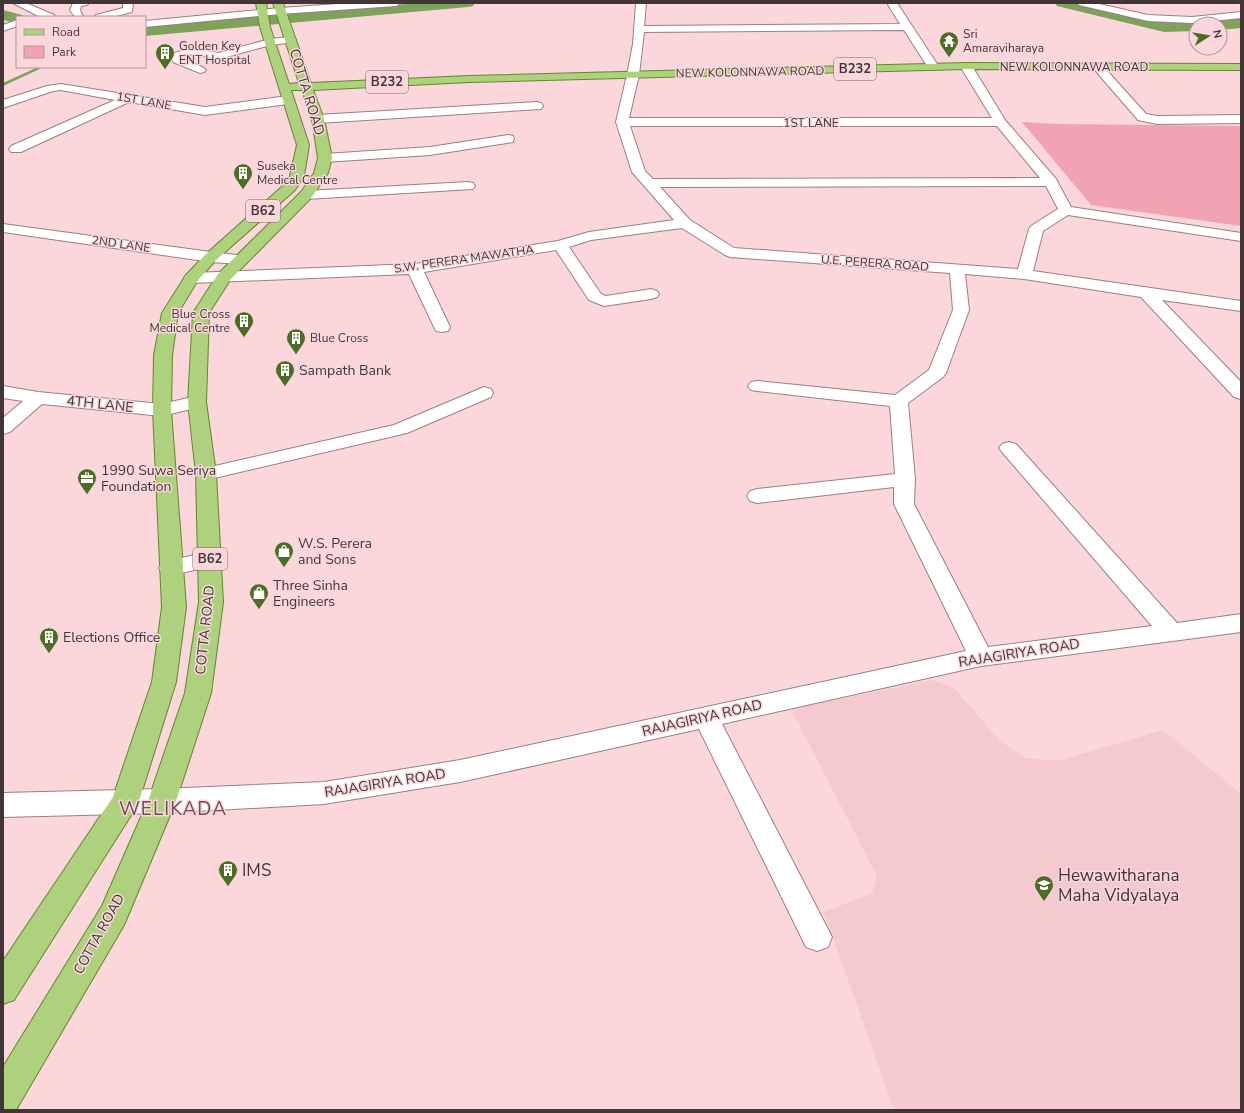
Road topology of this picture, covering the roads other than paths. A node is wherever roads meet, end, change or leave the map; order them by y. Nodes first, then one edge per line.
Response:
1 (18, 3) edge
2 (84, 3) edge
3 (128, 3) edge
4 (396, 3) edge
5 (641, 3) edge
6 (892, 3) edge
7 (1082, 3) edge
8 (1241, 15) edge
9 (41, 16) edge
10 (78, 16) edge
11 (104, 16) edge
12 (271, 22) edge
13 (15, 24) edge
14 (146, 24) edge
15 (906, 26) junction
16 (3, 28) edge
17 (640, 29) junction
18 (966, 66) junction
19 (1098, 67) junction
20 (1241, 67) edge
21 (933, 68) junction
22 (200, 70) dead end
23 (633, 75) junction
24 (306, 86) junction
25 (286, 94) junction
26 (128, 98) junction
27 (3, 104) edge
28 (536, 106) dead end
29 (318, 119) junction
30 (1241, 119) edge
31 (622, 122) junction
32 (1000, 122) junction
33 (508, 139) dead end
34 (16, 149) dead end
35 (325, 158) junction
36 (1051, 182) junction
37 (648, 183) junction
38 (468, 186) dead end
39 (306, 194) junction
40 (1066, 210) junction
41 (685, 223) junction
42 (3, 228) edge
43 (1241, 237) edge
44 (560, 245) junction
45 (212, 257) junction
46 (240, 259) junction
47 (415, 269) junction
48 (957, 269) junction
49 (1024, 274) junction
50 (224, 277) junction
51 (192, 278) junction
52 (1146, 293) junction
53 (651, 294) dead end
54 (1241, 306) edge
55 (442, 327) dead end
56 (1221, 372) junction
57 (1241, 376) edge
58 (757, 386) dead end
59 (3, 392) edge
60 (484, 393) dead end
61 (1241, 393) edge
62 (38, 398) junction
63 (899, 401) junction
64 (197, 402) junction
65 (162, 410) junction
66 (3, 428) edge
67 (1009, 448) dead end
68 (206, 474) junction
69 (905, 480) junction
70 (757, 496) dead end
71 (210, 559) junction
72 (170, 568) junction
73 (1241, 623) edge
74 (1171, 632) junction
75 (981, 657) junction
76 (706, 717) junction
77 (125, 801) junction
78 (162, 801) junction
79 (3, 805) edge
80 (817, 938) dead end
81 (3, 989) edge
82 (3, 1099) edge

1 - 9 street
2 - 10 street
3 - 11 street
4 - 12 street
5 - 17 street, U.E. PERERA ROAD
6 - 15 street
7 - 8 street
12 - 14 street
12 - 22 street
12 - 24 main road, COTTA ROAD / B62
12 - 25 main road, COTTA ROAD / B62
13 - 16 street
15 - 17 street
15 - 21 street
17 - 23 street, U.E. PERERA ROAD
18 - 19 main road, NEW KOLONNAWA ROAD / B232
18 - 21 main road, NEW KOLONNAWA ROAD / B232
18 - 32 street
19 - 20 main road, NEW KOLONNAWA ROAD / B232
19 - 30 street
21 - 23 main road, NEW KOLONNAWA ROAD / B232
23 - 24 main road, NEW KOLONNAWA ROAD / B232
23 - 31 street, U.E. PERERA ROAD
24 - 25 main road, NEW KOLONNAWA ROAD
24 - 29 main road, COTTA ROAD / B62
25 - 26 street, 1ST LANE
25 - 45 main road, COTTA ROAD / B62
26 - 27 street, 1ST LANE
26 - 34 street
28 - 29 street
29 - 35 main road, COTTA ROAD / B62
31 - 32 street, 1ST LANE
31 - 37 street, U.E. PERERA ROAD
32 - 36 street
33 - 35 street
35 - 39 main road, COTTA ROAD / B62
36 - 37 street
36 - 40 street
37 - 41 street, U.E. PERERA ROAD
38 - 39 street
39 - 46 main road, COTTA ROAD / B62
40 - 43 street
40 - 49 street
41 - 44 street, S.W. PERERA MAWATHA
41 - 48 street, U.E. PERERA ROAD
42 - 45 street, 2ND LANE
44 - 47 street, S.W. PERERA MAWATHA
44 - 53 street
45 - 46 street, 2ND LANE
45 - 51 main road, COTTA ROAD / B62
46 - 50 main road, COTTA ROAD / B62
47 - 50 street, S.W. PERERA MAWATHA
47 - 55 street
48 - 49 street, U.E. PERERA ROAD
48 - 63 street
49 - 52 street, U.E. PERERA ROAD
50 - 51 street, S.W. PERERA MAWATHA
50 - 64 main road, COTTA ROAD / B62
51 - 65 main road, COTTA ROAD / B62
52 - 54 street, U.E. PERERA ROAD
52 - 56 street
56 - 57 street
56 - 61 street
58 - 63 street
59 - 62 street, 4TH LANE
60 - 68 street
62 - 65 street, 4TH LANE
62 - 66 street
63 - 69 street
64 - 65 street, 4TH LANE
64 - 68 main road, COTTA ROAD / B62
65 - 72 main road, COTTA ROAD / B62
67 - 74 street
68 - 71 main road, COTTA ROAD / B62
69 - 70 street
69 - 75 street
71 - 72 street
71 - 78 main road, COTTA ROAD / B62
72 - 77 main road, COTTA ROAD / B62
73 - 74 street, RAJAGIRIYA ROAD
74 - 75 street, RAJAGIRIYA ROAD
75 - 76 street, RAJAGIRIYA ROAD
76 - 78 street, RAJAGIRIYA ROAD
76 - 80 street
77 - 78 street, RAJAGIRIYA ROAD
77 - 79 street, RAJAGIRIYA ROAD
77 - 81 main road, COTTA ROAD / B62
78 - 82 main road, COTTA ROAD / B62

